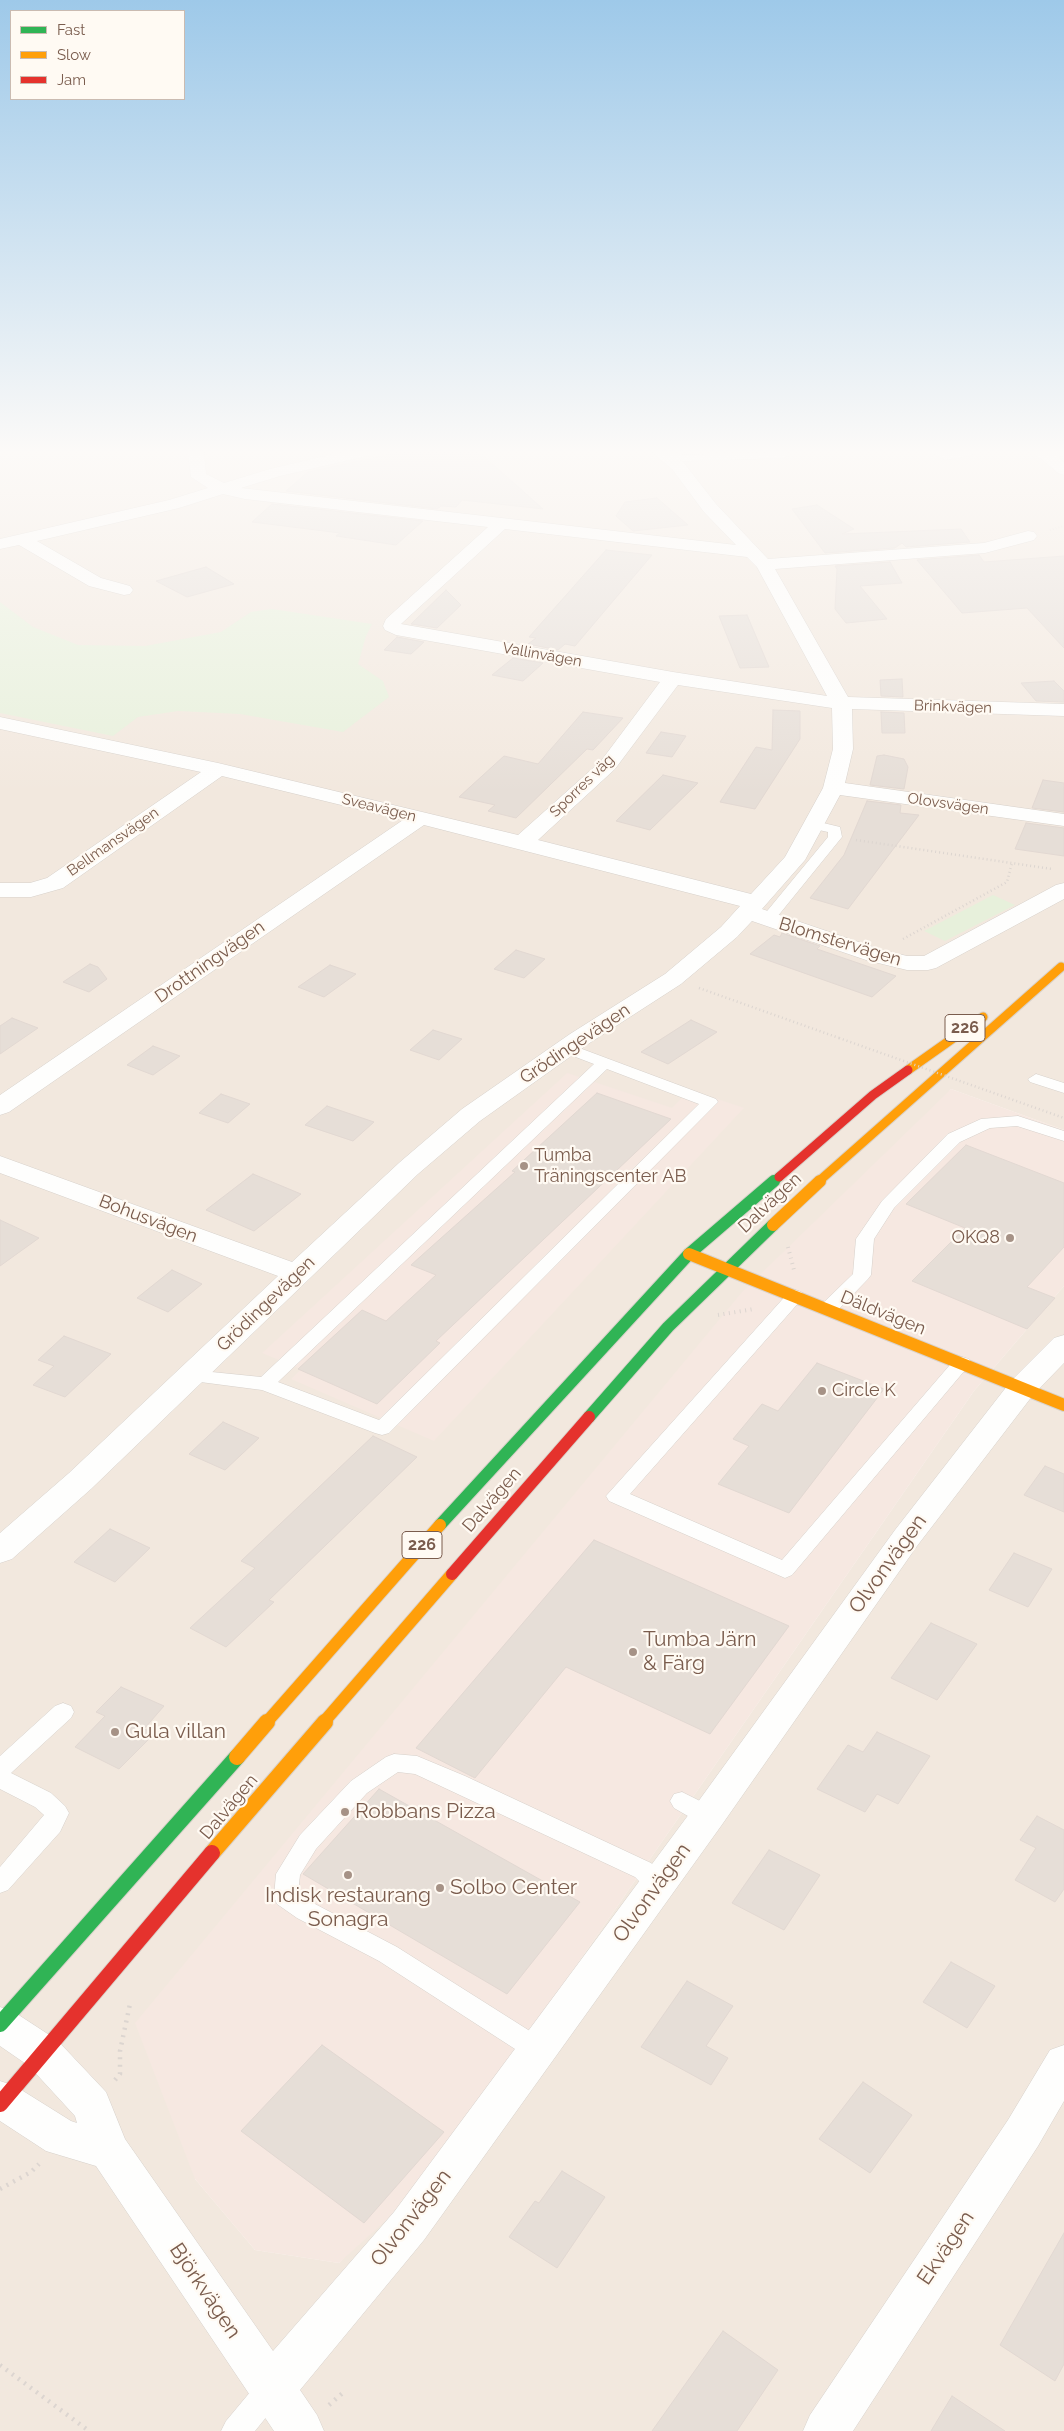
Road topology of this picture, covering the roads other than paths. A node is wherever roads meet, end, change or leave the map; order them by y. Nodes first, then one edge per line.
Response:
1 (67, 565) edge
2 (454, 565) edge
3 (761, 565) edge
4 (124, 590) dead end
5 (672, 678) junction
6 (841, 703) junction
7 (1064, 710) edge
8 (0, 723) edge
9 (218, 768) junction
10 (832, 788) junction
11 (420, 818) junction
12 (1064, 820) edge
13 (523, 842) junction
14 (1060, 879) edge
15 (0, 890) edge
16 (758, 911) junction
17 (1062, 966) edge
18 (566, 1048) junction
19 (605, 1062) junction
20 (1036, 1080) dead end
21 (1064, 1088) edge
22 (0, 1107) edge
23 (1064, 1136) edge
24 (0, 1164) edge
25 (689, 1254) junction
26 (727, 1268) junction
27 (297, 1273) junction
28 (790, 1294) junction
29 (828, 1310) junction
30 (1064, 1345) edge
31 (962, 1362) junction
32 (192, 1376) junction
33 (266, 1384) junction
34 (1022, 1388) junction
35 (1064, 1405) edge
36 (0, 1551) edge
37 (63, 1712) dead end
38 (0, 1770) edge
39 (0, 1778) edge
40 (0, 1883) edge
41 (658, 1884) junction
42 (0, 2024) edge
43 (536, 2052) junction
44 (43, 2053) junction
45 (1064, 2063) edge
46 (1, 2101) edge
47 (109, 2150) junction
48 (271, 2389) junction
49 (236, 2431) edge
50 (301, 2431) edge
51 (826, 2431) edge

1 - 4 street
2 - 5 street, Vallinvägen
3 - 6 street, Grödingevägen
5 - 6 street, Vallinvägen
5 - 13 street, Sporres väg
6 - 7 street, Brinkvägen
6 - 10 street, Grödingevägen
8 - 9 street, Sveavägen
9 - 11 street, Sveavägen
9 - 15 street, Bellmansvägen
10 - 12 street, Olovsvägen
10 - 16 street, Grödingevägen
11 - 13 street, Sveavägen
11 - 22 street, Drottningvägen
13 - 16 street, Sveavägen
14 - 16 street, Blomstervägen
16 - 18 street, Grödingevägen
17 - 25 main road, Dalvägen / 226
17 - 26 main road, Dalvägen
18 - 19 lane
18 - 27 street, Grödingevägen
19 - 33 lane
19 - 33 lane
20 - 21 lane
23 - 29 lane
24 - 27 street, Bohusvägen
25 - 26 main road, Däldvägen
25 - 42 main road, Dalvägen / 226
26 - 28 main road, Däldvägen
26 - 44 main road, Dalvägen
27 - 32 street, Grödingevägen
28 - 29 main road, Däldvägen
28 - 31 lane
29 - 31 main road, Däldvägen
30 - 34 street, Olvonvägen
31 - 34 main road, Däldvägen
32 - 33 lane
32 - 36 street, Grödingevägen
34 - 35 main road, Däldvägen
34 - 41 street, Olvonvägen
37 - 38 lane
39 - 40 lane
41 - 43 street, Olvonvägen
41 - 43 lane
42 - 44 street, Björkvägen
43 - 48 street, Olvonvägen
44 - 46 main road, Dalvägen
44 - 47 street, Björkvägen
45 - 51 street, Ekvägen
46 - 47 street
47 - 48 street, Björkvägen
48 - 49 lane
48 - 50 street, Björkvägen

